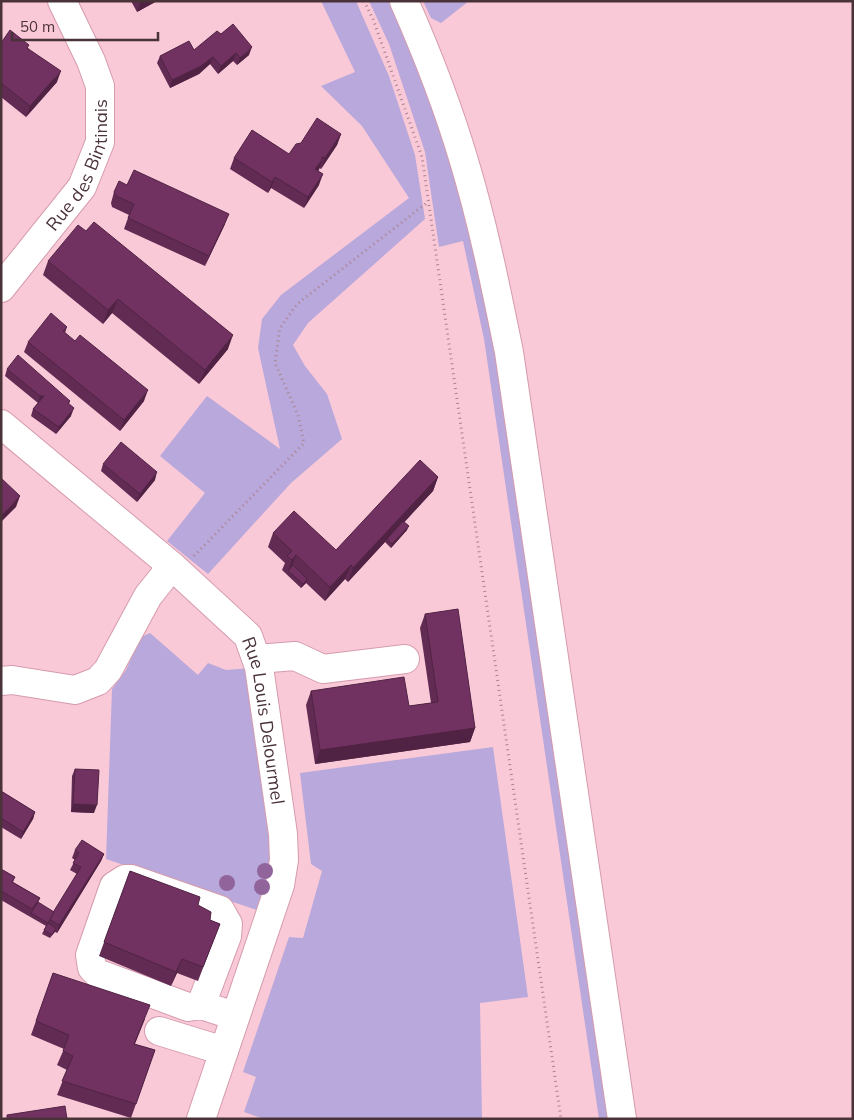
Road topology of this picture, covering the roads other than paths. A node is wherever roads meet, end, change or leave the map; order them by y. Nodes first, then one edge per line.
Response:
1 (62, 1) edge
2 (404, 1) edge
3 (1, 288) edge
4 (1, 424) edge
5 (176, 570) junction
6 (405, 658) dead end
7 (257, 659) junction
8 (1, 681) edge
9 (201, 1005) junction
10 (235, 1016) junction
11 (160, 1031) dead end
12 (224, 1050) junction
13 (202, 1119) edge
14 (622, 1119) edge

1 - 3 street, Rue des Bintinais
2 - 14 street
4 - 5 street, Rue Louis Delourmel
5 - 7 street, Rue Louis Delourmel
5 - 8 street
6 - 7 street
7 - 10 street, Rue Louis Delourmel
9 - 9 street
9 - 10 street
10 - 12 street, Rue Louis Delourmel
11 - 12 street
12 - 13 street, Rue Louis Delourmel

